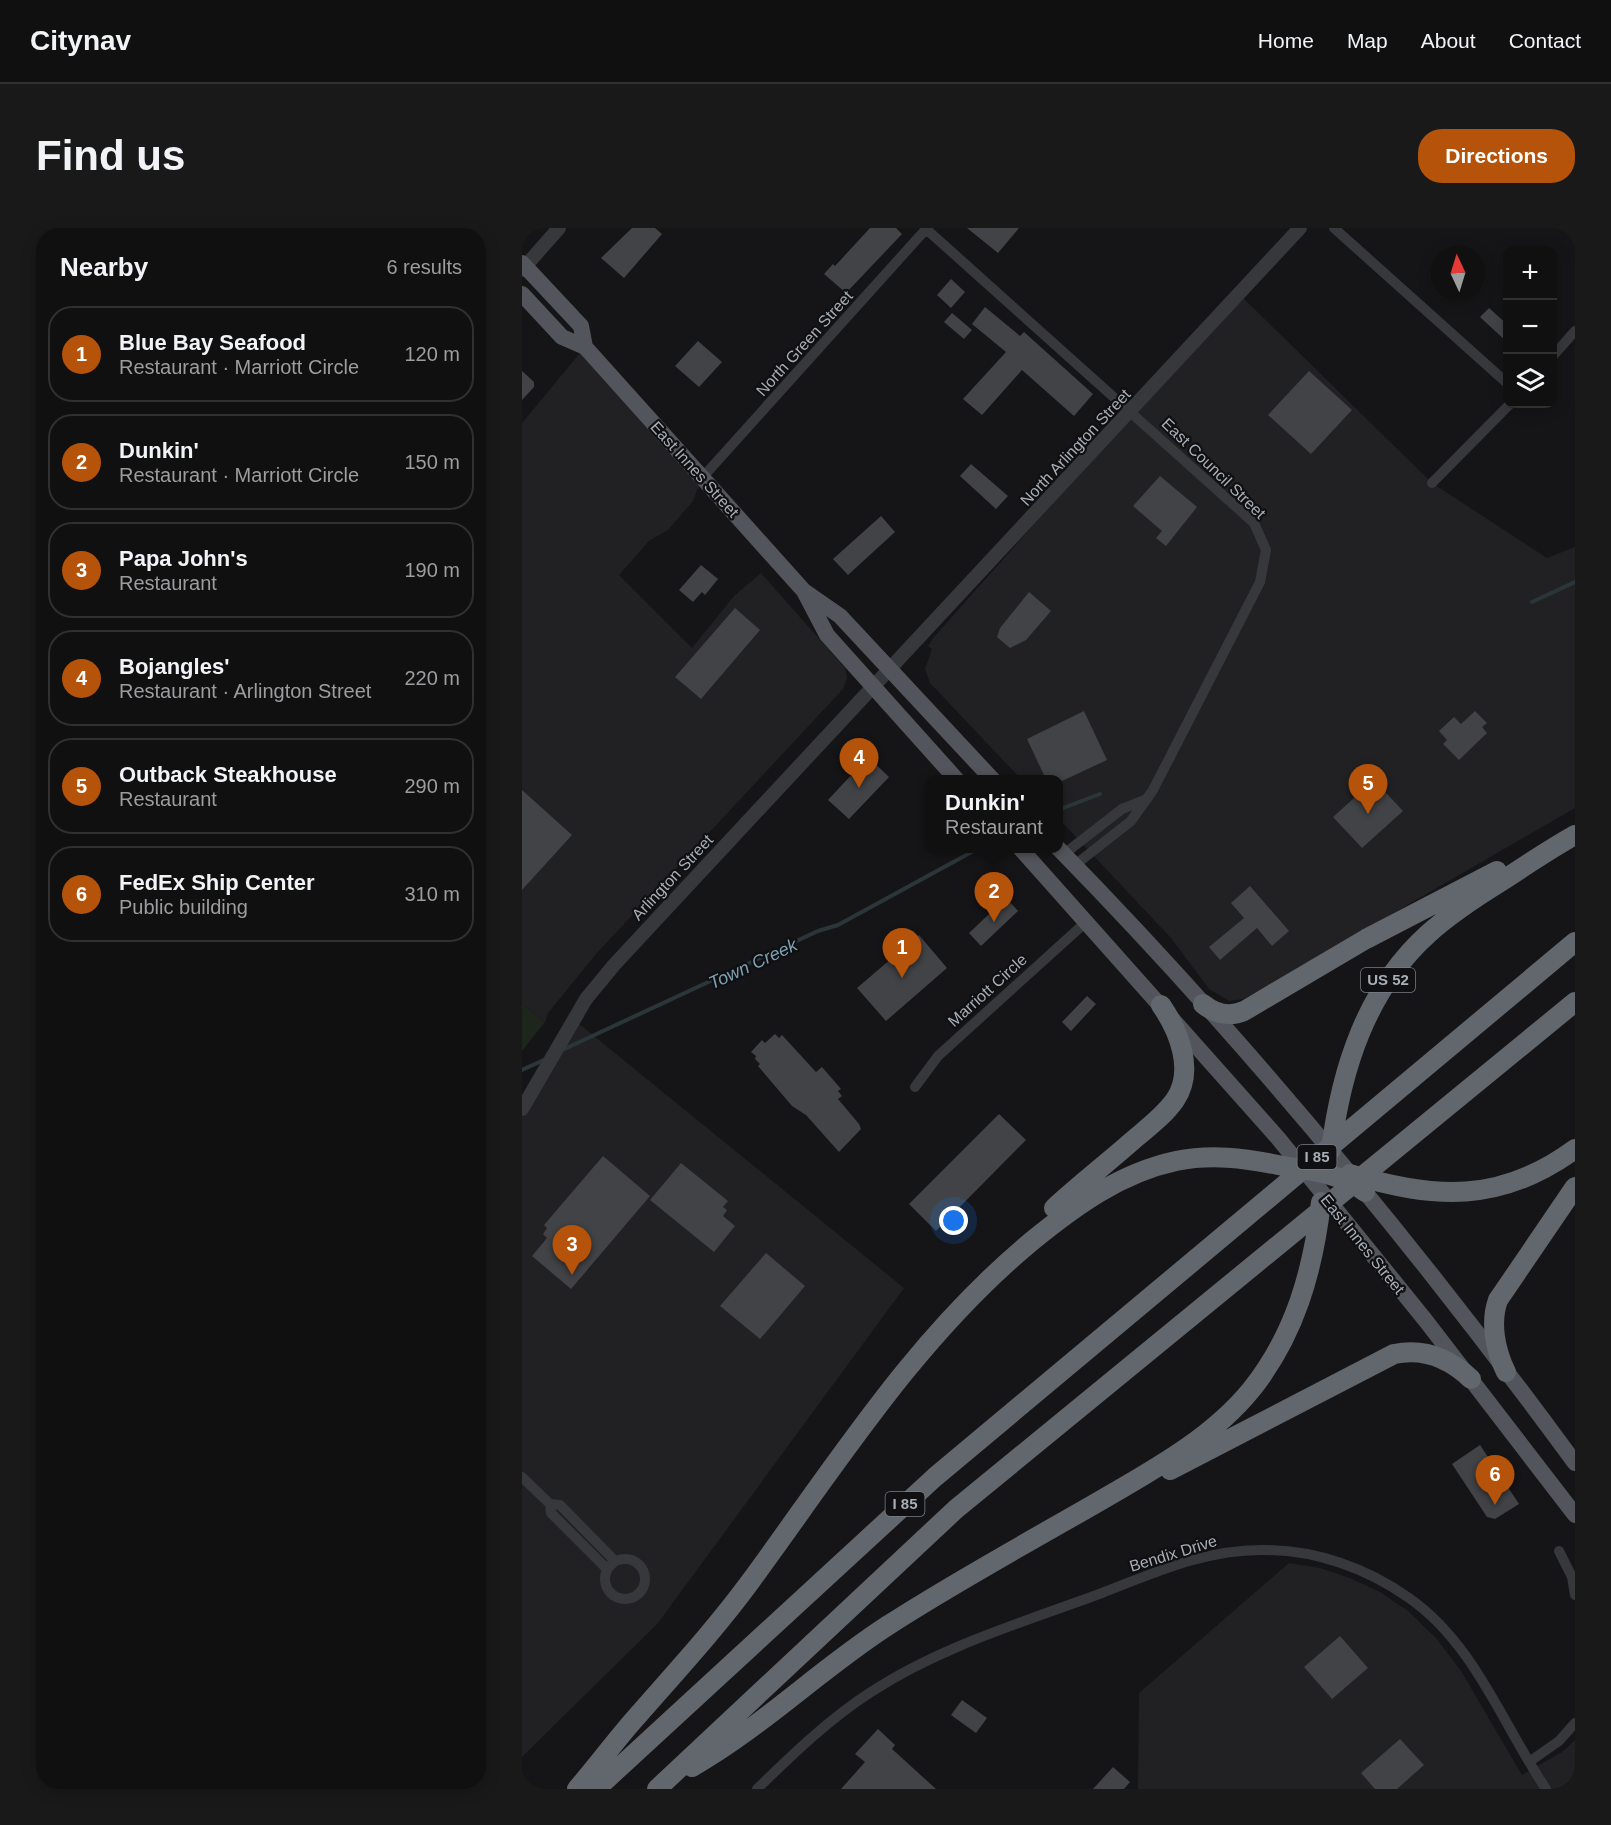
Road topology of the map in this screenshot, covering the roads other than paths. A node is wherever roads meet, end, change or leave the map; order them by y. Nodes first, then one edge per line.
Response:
1 (559, 228) edge
2 (926, 228) edge
3 (1300, 228) edge
4 (1334, 228) edge
5 (523, 266) edge
6 (522, 294) edge
7 (1575, 331) edge
8 (585, 347) junction
9 (1555, 354) edge
10 (1503, 380) edge
11 (1506, 408) edge
12 (1131, 410) junction
13 (702, 478) junction
14 (1432, 483) dead end
15 (804, 591) junction
16 (888, 669) junction
17 (872, 686) junction
18 (952, 775) edge
19 (988, 775) edge
20 (1147, 799) junction
21 (1575, 834) edge
22 (1024, 853) edge
23 (1066, 856) edge
24 (1086, 922) junction
25 (1575, 942) edge
26 (1575, 1002) edge
27 (1203, 1004) junction
28 (1161, 1005) junction
29 (915, 1087) dead end
30 (522, 1109) edge
31 (1316, 1134) joint
32 (1575, 1149) edge
33 (1292, 1155) joint
34 (1324, 1175) junction
35 (1351, 1175) junction
36 (1575, 1187) edge
37 (1365, 1192) junction
38 (951, 1316) junction
39 (1506, 1372) junction
40 (1471, 1379) junction
41 (1575, 1463) edge
42 (522, 1477) edge
43 (1575, 1515) edge
44 (1034, 1539) junction
45 (1559, 1551) dead end
46 (611, 1565) dead end
47 (1575, 1595) edge
48 (1575, 1723) edge
49 (1529, 1762) junction
50 (661, 1785) edge
51 (578, 1789) edge
52 (596, 1789) edge
53 (757, 1789) edge
54 (1546, 1789) edge

1 - 5 street
2 - 12 street, East Council Street
2 - 13 street, North Green Street
3 - 12 street, North Arlington Street
4 - 10 street
5 - 8 main road, East Innes Street
6 - 8 main road, East Innes Street
7 - 9 street
8 - 13 main road, East Innes Street
11 - 14 street
12 - 16 street, North Arlington Street
12 - 20 street, East Council Street
13 - 15 main road, East Innes Street
15 - 16 main road, East Innes Street
15 - 17 main road, East Innes Street
16 - 17 street, North Arlington Street
16 - 19 main road, East Innes Street
17 - 18 main road, East Innes Street
17 - 30 street, Arlington Street
20 - 23 street
20 - 23 street, East Council Street
21 - 27 highway
21 - 34 highway, US 52
22 - 24 main road
23 - 27 main road
24 - 28 main road
24 - 29 street, Marriott Circle
25 - 52 highway, I 85
26 - 50 highway, I 85
27 - 31 main road
28 - 33 main road
28 - 38 highway
31 - 34 highway
32 - 35 highway
33 - 34 highway
34 - 35 highway
34 - 37 highway
34 - 38 highway
34 - 40 main road, East Innes Street
34 - 44 highway
35 - 37 main road, East Innes Street
36 - 39 highway
37 - 39 main road, East Innes Street
38 - 51 highway
39 - 41 main road, East Innes Street
40 - 43 main road, East Innes Street
40 - 44 highway
42 - 46 street
44 - 50 highway
45 - 47 street
48 - 49 street
49 - 53 street, Bendix Drive
49 - 54 street, Bendix Drive

